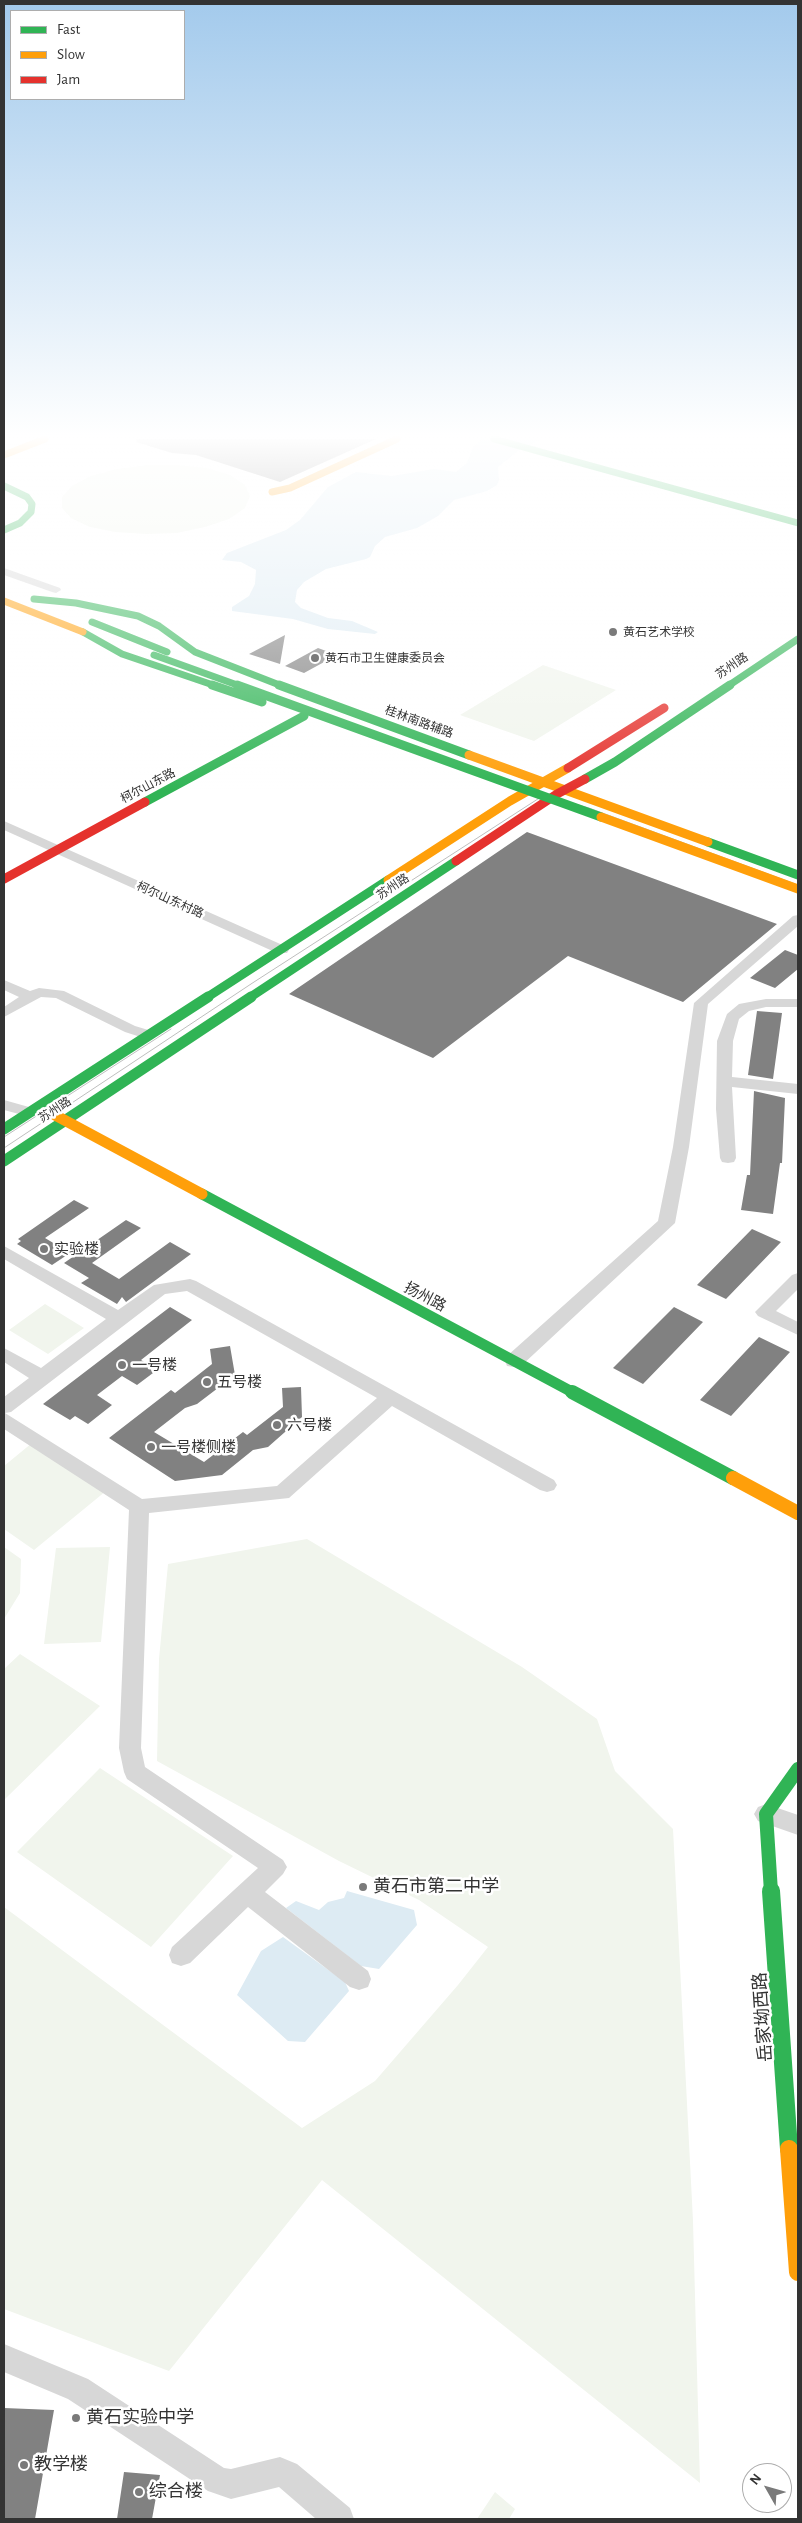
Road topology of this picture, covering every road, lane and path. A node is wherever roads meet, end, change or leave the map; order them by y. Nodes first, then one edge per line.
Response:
1 (4, 571) edge
2 (56, 590) dead end
3 (20, 594) dead end
4 (34, 599) junction
5 (4, 601) edge
6 (83, 632) junction
7 (798, 639) edge
8 (676, 701) dead end
9 (304, 716) junction
10 (540, 782) junction
11 (564, 790) junction
12 (525, 792) junction
13 (548, 800) junction
14 (4, 825) edge
15 (58, 850) junction
16 (8, 873) edge
17 (798, 874) edge
18 (798, 880) edge
19 (798, 889) edge
20 (798, 894) edge
21 (798, 919) edge
22 (282, 950) junction
23 (4, 984) edge
24 (30, 997) junction
25 (798, 1004) edge
26 (4, 1013) edge
27 (150, 1035) junction
28 (724, 1081) junction
29 (798, 1089) edge
30 (4, 1105) edge
31 (35, 1109) junction
32 (65, 1120) junction
33 (4, 1129) edge
34 (728, 1158) dead end
35 (4, 1160) edge
36 (4, 1252) edge
37 (798, 1279) edge
38 (119, 1318) junction
39 (798, 1329) edge
40 (4, 1354) edge
41 (514, 1362) junction
42 (42, 1377) junction
43 (390, 1397) junction
44 (4, 1407) edge
45 (4, 1420) edge
46 (547, 1485) dead end
47 (139, 1508) junction
48 (798, 1513) edge
49 (798, 1770) edge
50 (766, 1814) junction
51 (798, 1825) edge
52 (248, 1892) junction
53 (181, 1955) dead end
54 (359, 1979) dead end
55 (796, 2208) edge
56 (798, 2272) edge
57 (4, 2358) edge
58 (339, 2519) edge

1 - 2 street
3 - 4 main road
4 - 10 main road, 桂林南路辅路
4 - 18 main road
5 - 6 main road
6 - 9 main road
6 - 19 main road, bridge
7 - 11 main road, 苏州路
8 - 10 main road, 苏州路
9 - 12 main road
9 - 15 main road, 柯尔山东路
10 - 11 main road, 桂林南路辅路
10 - 12 main road, 苏州路
11 - 13 main road, 苏州路
11 - 17 main road, 桂林南路辅路
12 - 13 main road
12 - 22 main road, 苏州路
13 - 20 main road
13 - 32 main road, 苏州路
14 - 15 street, 柯尔山东村路
15 - 16 main road, 柯尔山东路
15 - 22 street, 柯尔山东村路
21 - 41 street
22 - 27 main road, 苏州路
23 - 24 street
24 - 26 street
24 - 27 street
25 - 28 street
27 - 31 main road, 苏州路
28 - 29 street
28 - 34 street
30 - 31 street
31 - 32 main road, 扬州路
31 - 33 main road, 苏州路
32 - 35 main road, 苏州路
32 - 41 main road, 扬州路
36 - 38 street
37 - 39 street
38 - 42 street
38 - 43 street
40 - 42 street
41 - 48 main road, 扬州路
42 - 44 street
43 - 46 street
43 - 47 street
45 - 47 street
47 - 52 street
49 - 50 main road
50 - 51 street
50 - 55 main road, 岳家坳西路
52 - 53 street
52 - 54 street
55 - 56 main road, 岳家坳西路
57 - 58 street

